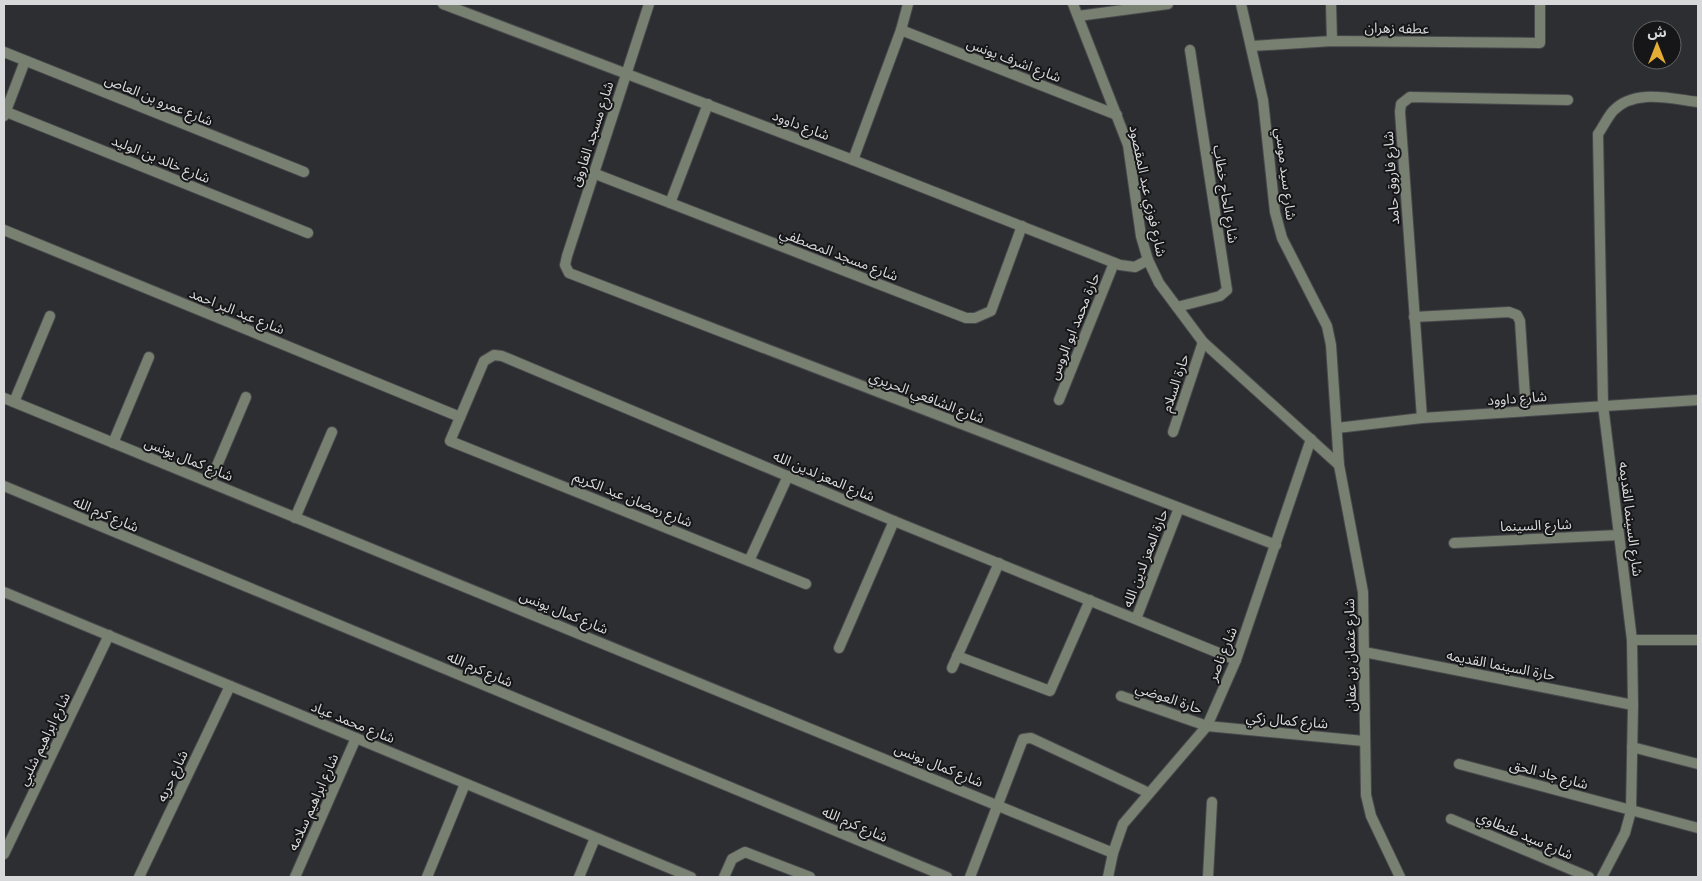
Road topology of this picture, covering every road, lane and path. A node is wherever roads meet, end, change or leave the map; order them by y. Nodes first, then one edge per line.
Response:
1 (444, 4) edge
2 (649, 4) edge
3 (908, 4) edge
4 (1073, 4) edge
5 (1168, 4) edge
6 (1241, 4) edge
7 (1331, 4) edge
8 (1540, 4) edge
9 (1078, 16) junction
10 (901, 30) junction
11 (1332, 41) junction
12 (1252, 46) junction
13 (1190, 50) dead end
14 (4, 52) edge
15 (26, 61) junction
16 (626, 73) junction
17 (1568, 100) dead end
18 (1698, 102) edge
19 (708, 104) junction
20 (4, 113) edge
21 (1117, 115) junction
22 (853, 160) junction
23 (304, 172) dead end
24 (593, 173) junction
25 (670, 203) junction
26 (1022, 226) junction
27 (4, 230) edge
28 (308, 233) dead end
29 (1148, 260) junction
30 (1114, 263) junction
31 (569, 273) joint
32 (1177, 307) junction
33 (50, 316) dead end
34 (1414, 317) junction
35 (1203, 342) junction
36 (149, 357) dead end
37 (246, 396) dead end
38 (4, 398) edge
39 (1059, 400) dead end
40 (1698, 400) edge
41 (14, 402) junction
42 (1603, 405) junction
43 (1526, 411) junction
44 (460, 417) junction
45 (1422, 418) junction
46 (1337, 428) junction
47 (332, 432) dead end
48 (1174, 432) dead end
49 (450, 440) joint
50 (1311, 440) junction
51 (113, 442) junction
52 (1338, 465) junction
53 (788, 476) junction
54 (210, 482) junction
55 (4, 486) edge
56 (1179, 508) junction
57 (296, 518) junction
58 (894, 521) junction
59 (1619, 536) junction
60 (1454, 542) dead end
61 (1276, 545) junction
62 (749, 561) junction
63 (999, 563) junction
64 (806, 584) dead end
65 (4, 592) edge
66 (1090, 600) junction
67 (1136, 619) junction
68 (109, 636) junction
69 (1632, 640) junction
70 (1698, 640) edge
71 (838, 648) dead end
72 (1364, 652) junction
73 (958, 656) junction
74 (1236, 660) junction
75 (952, 668) dead end
76 (230, 686) junction
77 (1121, 696) dead end
78 (1633, 705) junction
79 (1207, 726) junction
80 (356, 738) junction
81 (1364, 741) junction
82 (1632, 747) junction
83 (1459, 764) dead end
84 (1698, 764) edge
85 (465, 784) junction
86 (1149, 793) junction
87 (1212, 802) dead end
88 (996, 804) junction
89 (1631, 811) junction
90 (1451, 819) dead end
91 (1698, 828) edge
92 (595, 838) junction
93 (1113, 853) junction
94 (4, 854) edge
95 (139, 877) edge
96 (295, 877) edge
97 (427, 877) edge
98 (579, 877) edge
99 (691, 877) edge
100 (724, 877) edge
101 (810, 877) edge
102 (947, 877) edge
103 (970, 877) edge
104 (1108, 877) edge
105 (1208, 877) edge
106 (1400, 877) edge
107 (1589, 877) edge
108 (1602, 877) edge

1 - 16 street, شارع داوود
2 - 16 street, شارع مسجد الفاروق
3 - 10 street
4 - 9 street, شارع فوزي عبد المقصود
5 - 9 street
6 - 12 street, شارع سيد موسي
7 - 11 street
8 - 11 street, عطفه زهران
9 - 21 street, شارع فوزي عبد المقصود
10 - 21 street, شارع اشرف يونس
10 - 22 street
11 - 12 street, عطفه زهران
12 - 46 street, شارع سيد موسي
13 - 32 street, شارع الحاج خطاب
14 - 15 street, شارع عمرو بن العاص
15 - 20 street
15 - 23 street, شارع عمرو بن العاص
16 - 19 street, شارع داوود
16 - 24 street, شارع مسجد الفاروق
17 - 34 street, شارع فاروق حامد
18 - 42 street, شارع السينما القديمه
19 - 22 street, شارع داوود
19 - 25 street
20 - 28 street, شارع خالد بن الوليد
21 - 29 street, شارع فوزي عبد المقصود
22 - 26 street, شارع داوود
24 - 25 street, شارع مسجد المصطفي
24 - 31 street, شارع مسجد الفاروق
25 - 26 street, شارع مسجد المصطفي
26 - 30 street, شارع داوود
27 - 44 street, شارع عبد البر احمد
29 - 30 street, شارع داوود
29 - 32 street, شارع فوزي عبد المقصود
30 - 39 street, حارة محمد ابو الروس
31 - 56 street, شارع الشافعي الحريري
32 - 35 street, شارع فوزي عبد المقصود
33 - 41 street
34 - 43 street
34 - 45 street, شارع فاروق حامد
35 - 48 street, حارة السلام
35 - 50 street, شارع فوزي عبد المقصود
36 - 51 street
37 - 54 street
38 - 41 street, شارع كمال يونس
40 - 42 street, شارع داوود
41 - 51 street, شارع كمال يونس
42 - 43 street, شارع داوود
42 - 59 street, شارع السينما القديمه
43 - 45 street, شارع داوود
44 - 49 street, شارع المعز لدين الله
44 - 53 street, شارع المعز لدين الله
45 - 46 street, شارع داوود
46 - 52 street, شارع عثمان بن عفان
47 - 57 street
49 - 62 street, شارع رمضان عبد الكريم
50 - 52 street, شارع فوزي عبد المقصود
50 - 61 street, شارع ناصر
51 - 54 street, شارع كمال يونس
52 - 72 street, شارع عثمان بن عفان
53 - 58 street, شارع المعز لدين الله
53 - 62 street
54 - 57 street, شارع كمال يونس
55 - 102 street, شارع كرم الله
56 - 61 street, شارع الشافعي الحريري
56 - 67 street, حارة المعز لدين الله
57 - 88 street, شارع كمال يونس
58 - 63 street, شارع المعز لدين الله
58 - 71 street
59 - 60 street, شارع السينما
59 - 69 street, شارع السينما القديمه
61 - 74 street, شارع ناصر
62 - 64 street, شارع رمضان عبد الكريم
63 - 66 street, شارع المعز لدين الله
63 - 73 street
65 - 68 street, شارع محمد عياد
66 - 67 street, شارع المعز لدين الله
66 - 73 street
67 - 74 street, شارع المعز لدين الله
68 - 76 street, شارع محمد عياد
68 - 94 street, شارع ابراهيم شلبي
69 - 70 street
69 - 78 street, شارع السينما القديمه
72 - 78 street, حارة السينما القديمه
72 - 81 street, شارع عثمان بن عفان
73 - 75 street
74 - 79 street, شارع ناصر
76 - 80 street, شارع محمد عياد
76 - 95 street, شارع حريه
77 - 79 street, حارة العوضي
78 - 82 street, شارع السينما القديمه
79 - 81 street, شارع كمال زكي
79 - 86 street, شارع ناصر
80 - 85 street, شارع محمد عياد
80 - 96 street, شارع ابراهيم سلامه
81 - 106 street, شارع عثمان بن عفان
82 - 84 street
82 - 89 street, شارع السينما القديمه
83 - 89 street, شارع جاد الحق
85 - 92 street, شارع محمد عياد
85 - 97 street
86 - 88 street
86 - 93 street, شارع ناصر
87 - 105 street
88 - 93 street, شارع كمال يونس
88 - 103 street
89 - 91 street, شارع جاد الحق
89 - 108 street, شارع السينما القديمه
90 - 107 street, شارع سيد طنطاوي
92 - 98 street
92 - 99 street, شارع محمد عياد
93 - 104 street, شارع ناصر
100 - 101 street

